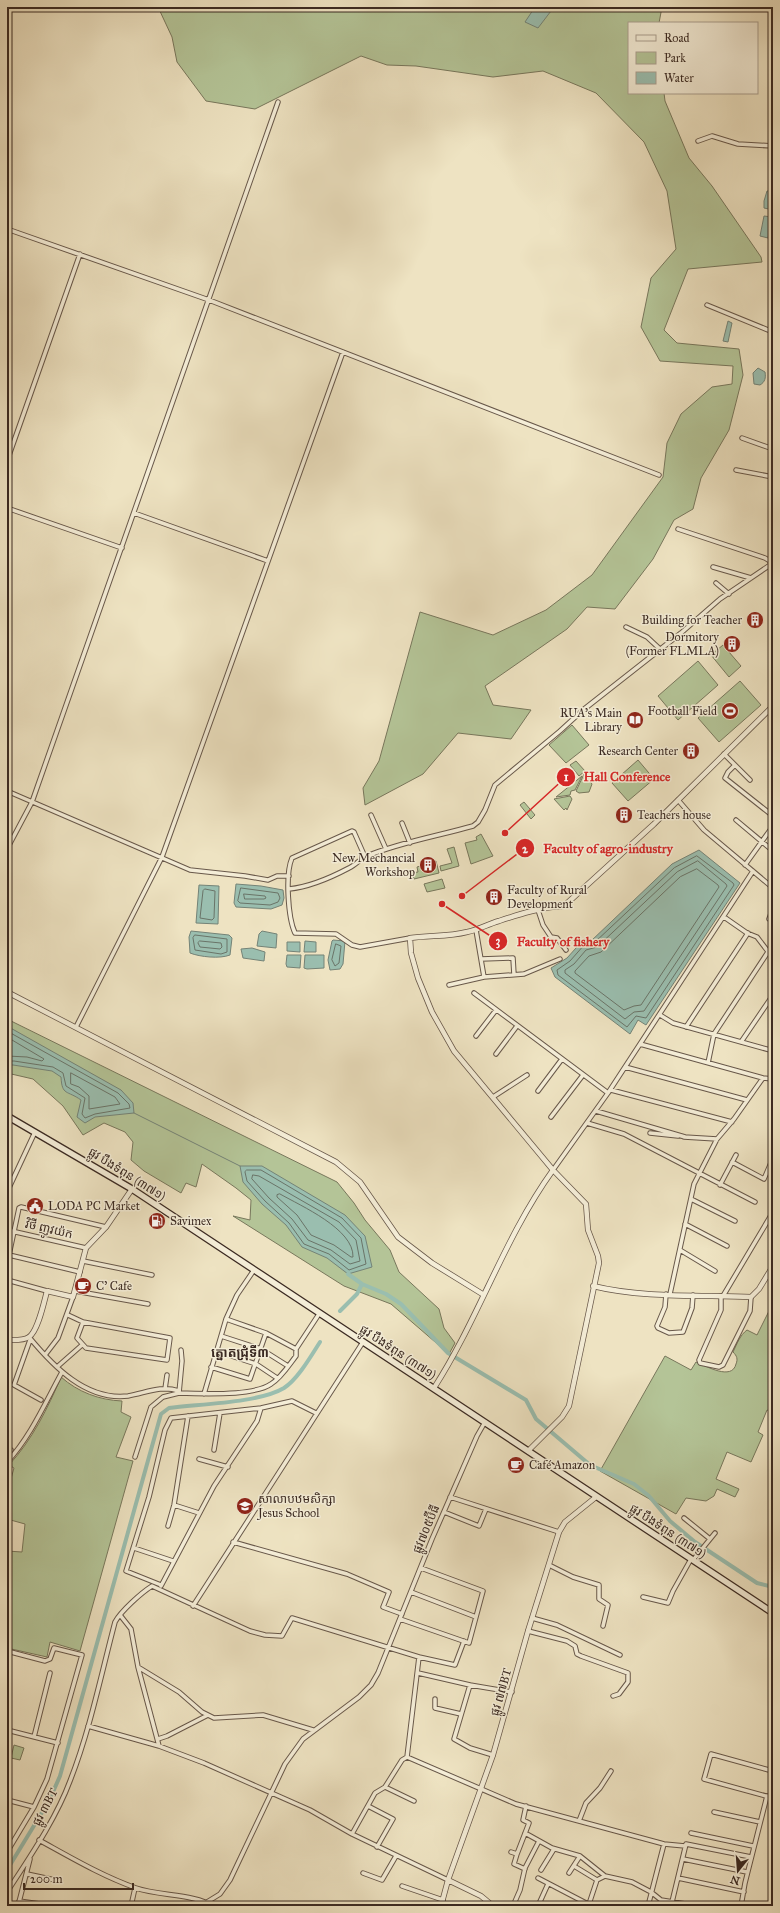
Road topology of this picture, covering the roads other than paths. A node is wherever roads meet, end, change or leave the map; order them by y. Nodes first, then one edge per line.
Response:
1 (278, 102) dead end
2 (698, 141) dead end
3 (773, 146) edge
4 (7, 229) edge
5 (80, 254) junction
6 (209, 300) junction
7 (706, 305) dead end
8 (773, 332) edge
9 (343, 352) junction
10 (742, 438) dead end
11 (773, 449) edge
12 (7, 461) edge
13 (736, 470) dead end
14 (659, 476) dead end
15 (773, 477) edge
16 (7, 508) edge
17 (134, 513) junction
18 (678, 529) dead end
19 (122, 548) junction
20 (268, 561) junction
21 (773, 563) edge
22 (713, 567) dead end
23 (751, 578) junction
24 (716, 583) dead end
25 (728, 594) junction
26 (626, 627) dead end
27 (661, 650) junction
28 (772, 709) edge
29 (724, 754) junction
30 (735, 765) junction
31 (750, 780) dead end
32 (7, 791) edge
33 (678, 800) junction
34 (32, 802) junction
35 (371, 815) dead end
36 (773, 816) edge
37 (736, 820) dead end
38 (402, 823) dead end
39 (773, 826) edge
40 (763, 842) junction
41 (410, 843) junction
42 (7, 849) edge
43 (386, 849) junction
44 (773, 851) edge
45 (162, 857) junction
46 (365, 857) junction
47 (746, 865) junction
48 (753, 871) junction
49 (289, 876) junction
50 (773, 888) edge
51 (289, 889) junction
52 (773, 908) edge
53 (538, 910) junction
54 (724, 917) junction
55 (773, 921) edge
56 (476, 930) junction
57 (748, 933) junction
58 (410, 938) junction
59 (566, 950) dead end
60 (768, 952) junction
61 (481, 960) junction
62 (560, 960) dead end
63 (514, 975) junction
64 (484, 977) junction
65 (773, 980) edge
66 (449, 984) dead end
67 (7, 992) edge
68 (474, 993) dead end
69 (773, 995) edge
70 (496, 1010) junction
71 (660, 1015) junction
72 (517, 1026) junction
73 (76, 1027) junction
74 (686, 1027) junction
75 (714, 1034) junction
76 (476, 1036) dead end
77 (741, 1042) junction
78 (640, 1044) junction
79 (773, 1045) edge
80 (496, 1054) dead end
81 (562, 1059) junction
82 (708, 1063) junction
83 (625, 1067) junction
84 (526, 1075) dead end
85 (583, 1075) junction
86 (763, 1078) junction
87 (773, 1079) edge
88 (611, 1090) junction
89 (538, 1091) dead end
90 (608, 1094) junction
91 (493, 1097) junction
92 (747, 1100) junction
93 (596, 1111) junction
94 (7, 1116) edge
95 (551, 1117) dead end
96 (732, 1122) junction
97 (587, 1123) junction
98 (35, 1132) junction
99 (650, 1134) dead end
100 (685, 1137) junction
101 (717, 1139) junction
102 (736, 1155) dead end
103 (773, 1158) edge
104 (732, 1162) junction
105 (553, 1170) junction
106 (771, 1170) edge
107 (699, 1173) junction
108 (720, 1184) junction
109 (132, 1189) junction
110 (7, 1192) edge
111 (691, 1199) junction
112 (755, 1202) dead end
113 (773, 1212) edge
114 (735, 1221) dead end
115 (685, 1224) junction
116 (106, 1227) junction
117 (7, 1230) edge
118 (14, 1231) junction
119 (727, 1246) dead end
120 (86, 1248) junction
121 (680, 1250) junction
122 (82, 1261) junction
123 (773, 1266) edge
124 (254, 1270) junction
125 (715, 1271) dead end
126 (80, 1272) junction
127 (152, 1275) dead end
128 (7, 1280) edge
129 (593, 1286) junction
130 (47, 1291) junction
131 (75, 1291) junction
132 (668, 1294) junction
133 (484, 1295) junction
134 (693, 1295) junction
135 (722, 1296) junction
136 (73, 1297) junction
137 (750, 1297) junction
138 (148, 1304) dead end
139 (319, 1314) junction
140 (68, 1315) junction
141 (226, 1320) junction
142 (83, 1322) junction
143 (266, 1333) junction
144 (221, 1336) junction
145 (29, 1338) junction
146 (7, 1340) edge
147 (363, 1342) junction
148 (82, 1345) junction
149 (261, 1349) junction
150 (296, 1349) junction
151 (181, 1350) dead end
152 (216, 1351) junction
153 (45, 1354) junction
154 (256, 1364) junction
155 (288, 1366) junction
156 (57, 1367) junction
157 (211, 1367) junction
158 (62, 1372) junction
159 (166, 1375) dead end
160 (278, 1378) junction
161 (434, 1388) junction
162 (165, 1389) junction
163 (179, 1392) junction
164 (204, 1394) junction
165 (41, 1400) dead end
166 (261, 1408) junction
167 (220, 1413) junction
168 (316, 1413) junction
169 (188, 1416) junction
170 (485, 1422) junction
171 (214, 1450) dead end
172 (528, 1451) junction
173 (135, 1457) dead end
174 (200, 1459) dead end
175 (7, 1462) edge
176 (228, 1467) junction
177 (450, 1497) junction
178 (596, 1497) junction
179 (174, 1505) junction
180 (486, 1509) junction
181 (444, 1512) junction
182 (198, 1513) junction
183 (684, 1518) dead end
184 (168, 1526) dead end
185 (559, 1532) junction
186 (715, 1533) dead end
187 (710, 1539) junction
188 (233, 1542) junction
189 (134, 1548) junction
190 (692, 1560) junction
191 (173, 1561) junction
192 (549, 1565) junction
193 (421, 1568) junction
194 (160, 1586) junction
195 (411, 1592) junction
196 (644, 1597) dead end
197 (193, 1606) junction
198 (773, 1613) edge
199 (120, 1615) junction
200 (401, 1617) junction
201 (476, 1617) junction
202 (532, 1618) junction
203 (603, 1626) dead end
204 (528, 1631) junction
205 (464, 1641) junction
206 (389, 1647) junction
207 (7, 1651) edge
208 (620, 1655) dead end
209 (419, 1657) junction
210 (138, 1667) junction
211 (50, 1673) dead end
212 (418, 1673) junction
213 (9, 1674) dead end
214 (470, 1685) junction
215 (7, 1688) edge
216 (512, 1692) junction
217 (613, 1696) dead end
218 (436, 1699) dead end
219 (461, 1714) junction
220 (208, 1715) junction
221 (88, 1726) junction
222 (314, 1730) junction
223 (7, 1731) edge
224 (34, 1737) junction
225 (158, 1739) junction
226 (58, 1743) junction
227 (159, 1746) junction
228 (493, 1755) junction
229 (407, 1757) junction
230 (773, 1770) edge
231 (611, 1771) dead end
232 (385, 1787) junction
233 (482, 1790) junction
234 (271, 1792) junction
235 (767, 1796) junction
236 (773, 1798) edge
237 (7, 1800) edge
238 (414, 1801) dead end
239 (368, 1806) junction
240 (526, 1806) junction
241 (34, 1807) junction
242 (714, 1812) dead end
243 (579, 1821) junction
244 (760, 1822) junction
245 (525, 1833) junction
246 (691, 1833) dead end
247 (352, 1834) junction
248 (39, 1840) junction
249 (539, 1841) junction
250 (664, 1844) junction
251 (684, 1846) junction
252 (754, 1846) junction
253 (377, 1847) junction
254 (554, 1849) junction
255 (7, 1852) edge
256 (511, 1852) dead end
257 (517, 1854) junction
258 (31, 1855) junction
259 (396, 1856) junction
260 (580, 1856) junction
261 (751, 1857) junction
262 (683, 1859) junction
263 (574, 1866) junction
264 (525, 1869) junction
265 (542, 1870) dead end
266 (747, 1872) junction
267 (363, 1873) dead end
268 (569, 1873) dead end
269 (27, 1874) junction
270 (605, 1876) junction
271 (538, 1878) dead end
272 (678, 1878) junction
273 (55, 1880) dead end
274 (448, 1880) junction
275 (597, 1880) junction
276 (548, 1884) junction
277 (402, 1886) dead end
278 (135, 1888) junction
279 (7, 1892) edge
280 (651, 1892) junction
281 (744, 1892) junction
282 (443, 1900) junction
283 (19, 1901) junction
284 (207, 1902) junction
285 (672, 1902) junction
286 (589, 1904) junction
287 (18, 1906) edge
288 (54, 1906) edge
289 (131, 1906) edge
290 (213, 1906) edge
291 (441, 1906) edge
292 (493, 1906) edge
293 (513, 1906) edge
294 (538, 1906) edge
295 (596, 1906) edge
296 (648, 1906) edge
297 (698, 1906) edge
298 (741, 1906) edge

1 - 6 street
2 - 3 street
4 - 5 street
5 - 6 street
5 - 12 street
6 - 9 street
6 - 17 street
7 - 8 street
9 - 14 street
9 - 20 street
10 - 11 street
13 - 15 street
16 - 19 street
17 - 19 street
17 - 20 street
18 - 21 street
19 - 34 street
20 - 45 street
21 - 23 street
22 - 23 street
23 - 25 street
24 - 25 street
25 - 27 street
26 - 27 street
27 - 41 street
28 - 29 street
29 - 30 street
29 - 33 street
30 - 31 street
30 - 36 street
32 - 34 street
33 - 47 street
33 - 53 street
34 - 42 street
34 - 45 street
35 - 43 street
37 - 40 street
38 - 41 street
39 - 40 street
40 - 44 street
40 - 47 street
41 - 43 street
43 - 46 street
45 - 49 street
45 - 73 street
46 - 49 street
46 - 51 street
47 - 48 street
48 - 50 street
48 - 54 street
49 - 51 street
51 - 58 street
52 - 55 street
53 - 56 street
53 - 59 street
54 - 57 street
54 - 71 street
56 - 58 street
56 - 61 street
57 - 60 street
57 - 74 street
58 - 91 street
60 - 65 street
60 - 75 street
61 - 63 street
61 - 64 street
62 - 63 street
63 - 64 street
64 - 66 street
67 - 73 street
68 - 70 street
69 - 77 street
70 - 72 street
70 - 76 street
71 - 74 street
71 - 78 street
72 - 80 street
72 - 81 street
73 - 133 street
74 - 75 street
75 - 77 street
75 - 82 street
77 - 79 street
78 - 82 street
78 - 83 street
81 - 85 street
81 - 89 street
82 - 86 street
83 - 88 street
83 - 92 street
84 - 91 street
85 - 90 street
85 - 95 street
86 - 87 street
86 - 92 street
88 - 90 street
88 - 96 street
90 - 93 street
91 - 105 street
92 - 96 street
93 - 97 street
93 - 100 street
94 - 98 main road, ផ្លូវ បឹងទំពុន (៣៧១)
96 - 101 street
97 - 105 street
97 - 107 street
98 - 109 main road, ផ្លូវ បឹងទំពុន (៣៧១)
98 - 110 street
99 - 100 street
100 - 101 street
101 - 107 street
102 - 104 street
103 - 106 street
104 - 106 street
104 - 108 street
105 - 129 street
105 - 133 street
107 - 108 street
107 - 111 street
108 - 112 street
109 - 116 street
109 - 124 main road, ផ្លូវ បឹងទំពុន (៣៧១)
111 - 114 street
111 - 115 street
113 - 135 street
115 - 119 street
115 - 121 street
116 - 118 street
116 - 120 street
117 - 118 street, វិថី ញូវយ៉ក
118 - 120 street, វិថី ញូវយ៉ក
118 - 126 street
120 - 122 street
121 - 125 street
121 - 132 street
122 - 126 street
122 - 127 street
123 - 137 street
124 - 139 main road, ផ្លូវ បឹងទំពុន (៣៧១)
124 - 141 street
126 - 131 street
128 - 130 street
129 - 132 street
129 - 172 street
130 - 136 street
130 - 145 street
131 - 136 street
131 - 138 street
132 - 134 street
132 - 134 street
133 - 161 street
134 - 135 street
135 - 137 street
135 - 137 street
136 - 140 street
139 - 147 main road, ផ្លូវ បឹងទំពុន (៣៧១)
139 - 150 street
140 - 142 street
140 - 153 street
141 - 143 street
141 - 144 street
142 - 148 street
142 - 148 street
143 - 149 street
143 - 150 street
144 - 149 street
144 - 152 street
145 - 146 street
145 - 153 street
145 - 165 street
147 - 161 main road, ផ្លូវ បឹងទំពុន (៣៧១)
147 - 168 street
148 - 156 street
149 - 154 street
149 - 155 street
150 - 155 street
151 - 163 street
152 - 154 street
152 - 157 street
153 - 156 street
154 - 157 street
154 - 160 street
155 - 160 street
156 - 158 street
157 - 164 street
158 - 162 street
158 - 175 street
159 - 162 street
160 - 164 street
161 - 170 main road, ផ្លូវ បឹងទំពុន (៣៧១)
162 - 163 street
163 - 164 street
163 - 173 street
166 - 167 street
166 - 168 street
166 - 176 street
167 - 169 street
167 - 171 street
168 - 188 street
169 - 179 street
169 - 189 street
170 - 172 main road, ផ្លូវ បឹងទំពុន (៣៧១)
170 - 177 street, ផ្លូវ៧០៥ប៊ីធី
172 - 178 main road, ផ្លូវ បឹងទំពុន (៣៧១)
174 - 176 street
176 - 182 street
177 - 180 street
177 - 181 street, ផ្លូវ៧០៥ប៊ីធី
178 - 185 street, ផ្លូវ ៧៧BT
178 - 190 main road, ផ្លូវ បឹងទំពុន (៣៧១)
179 - 182 street
179 - 184 street
180 - 181 street
180 - 185 street
181 - 193 street, ផ្លូវ៧០៥ប៊ីធី
182 - 191 street
183 - 187 street
185 - 192 street, ផ្លូវ ៧៧BT
186 - 187 street
187 - 190 street
188 - 197 street
188 - 200 street
189 - 191 street
189 - 194 street
190 - 196 street
190 - 198 main road, ផ្លូវ បឹងទំពុន (៣៧១)
191 - 194 street
192 - 202 street, ផ្លូវ ៧៧BT
192 - 203 street
193 - 195 street, ផ្លូវ៧០៥ប៊ីធី
193 - 201 street
194 - 197 street
194 - 199 street
195 - 200 street, ផ្លូវ៧០៥ប៊ីធី
195 - 201 street
197 - 206 street
199 - 210 street
199 - 221 street, ផ្លូវ ៣BT
200 - 205 street
200 - 206 street, ផ្លូវ៧០៥ប៊ីធី
201 - 205 street
202 - 204 street, ផ្លូវ ៧៧BT
202 - 208 street
204 - 216 street, ផ្លូវ ៧៧BT
204 - 217 street
205 - 209 street
206 - 209 street
206 - 222 street, ផ្លូវ៧០៥ប៊ីធី
207 - 226 street
209 - 212 street
210 - 220 street
210 - 225 street
211 - 224 street
212 - 214 street
212 - 229 street
213 - 215 street
214 - 216 street
214 - 219 street
216 - 228 street, ផ្លូវ ៧៧BT
218 - 219 street
219 - 228 street
220 - 222 street
220 - 225 street
221 - 227 street
221 - 248 street, ផ្លូវ ៣BT
222 - 234 street, ផ្លូវ៧០៥ប៊ីធី
223 - 224 street
224 - 226 street
225 - 227 street
226 - 241 street
227 - 234 street
228 - 233 street, ផ្លូវ ៧៧BT
229 - 232 street
229 - 233 street
230 - 235 street
231 - 243 street
232 - 238 street
232 - 239 street
233 - 240 street
233 - 274 street, ផ្លូវ ៧៧BT
234 - 247 street
234 - 284 street, ផ្លូវ៧០៥ប៊ីធី
235 - 236 street
235 - 244 street
237 - 241 street
239 - 247 street
239 - 253 street
240 - 243 street
240 - 245 street
241 - 255 street
242 - 244 street
243 - 250 street
244 - 252 street
245 - 249 street
245 - 257 street
246 - 252 street
247 - 253 street
248 - 258 street, ផ្លូវ ៣BT
248 - 278 street
249 - 254 street
249 - 264 street
250 - 251 street
250 - 280 street
251 - 261 street
251 - 262 street
252 - 261 street
253 - 259 street
254 - 260 street
254 - 265 street
256 - 257 street
257 - 264 street
258 - 269 street
258 - 279 street, ផ្លូវ ៣BT
259 - 267 street
259 - 274 street
260 - 263 street
260 - 270 street
261 - 266 street
262 - 266 street
262 - 272 street
263 - 268 street
263 - 275 street
264 - 293 street
266 - 281 street
269 - 273 street
269 - 283 street
270 - 275 street
270 - 280 street
271 - 276 street
272 - 281 street
272 - 285 street
274 - 282 street, ផ្លូវ ៧៧BT
274 - 292 street
275 - 286 street
276 - 286 street
276 - 294 street
277 - 282 street
278 - 284 street
278 - 289 street
280 - 285 street
280 - 296 street
281 - 298 street
282 - 291 street, ផ្លូវ ៧៧BT
283 - 287 street
283 - 288 street
284 - 290 street
285 - 297 street
286 - 295 street

